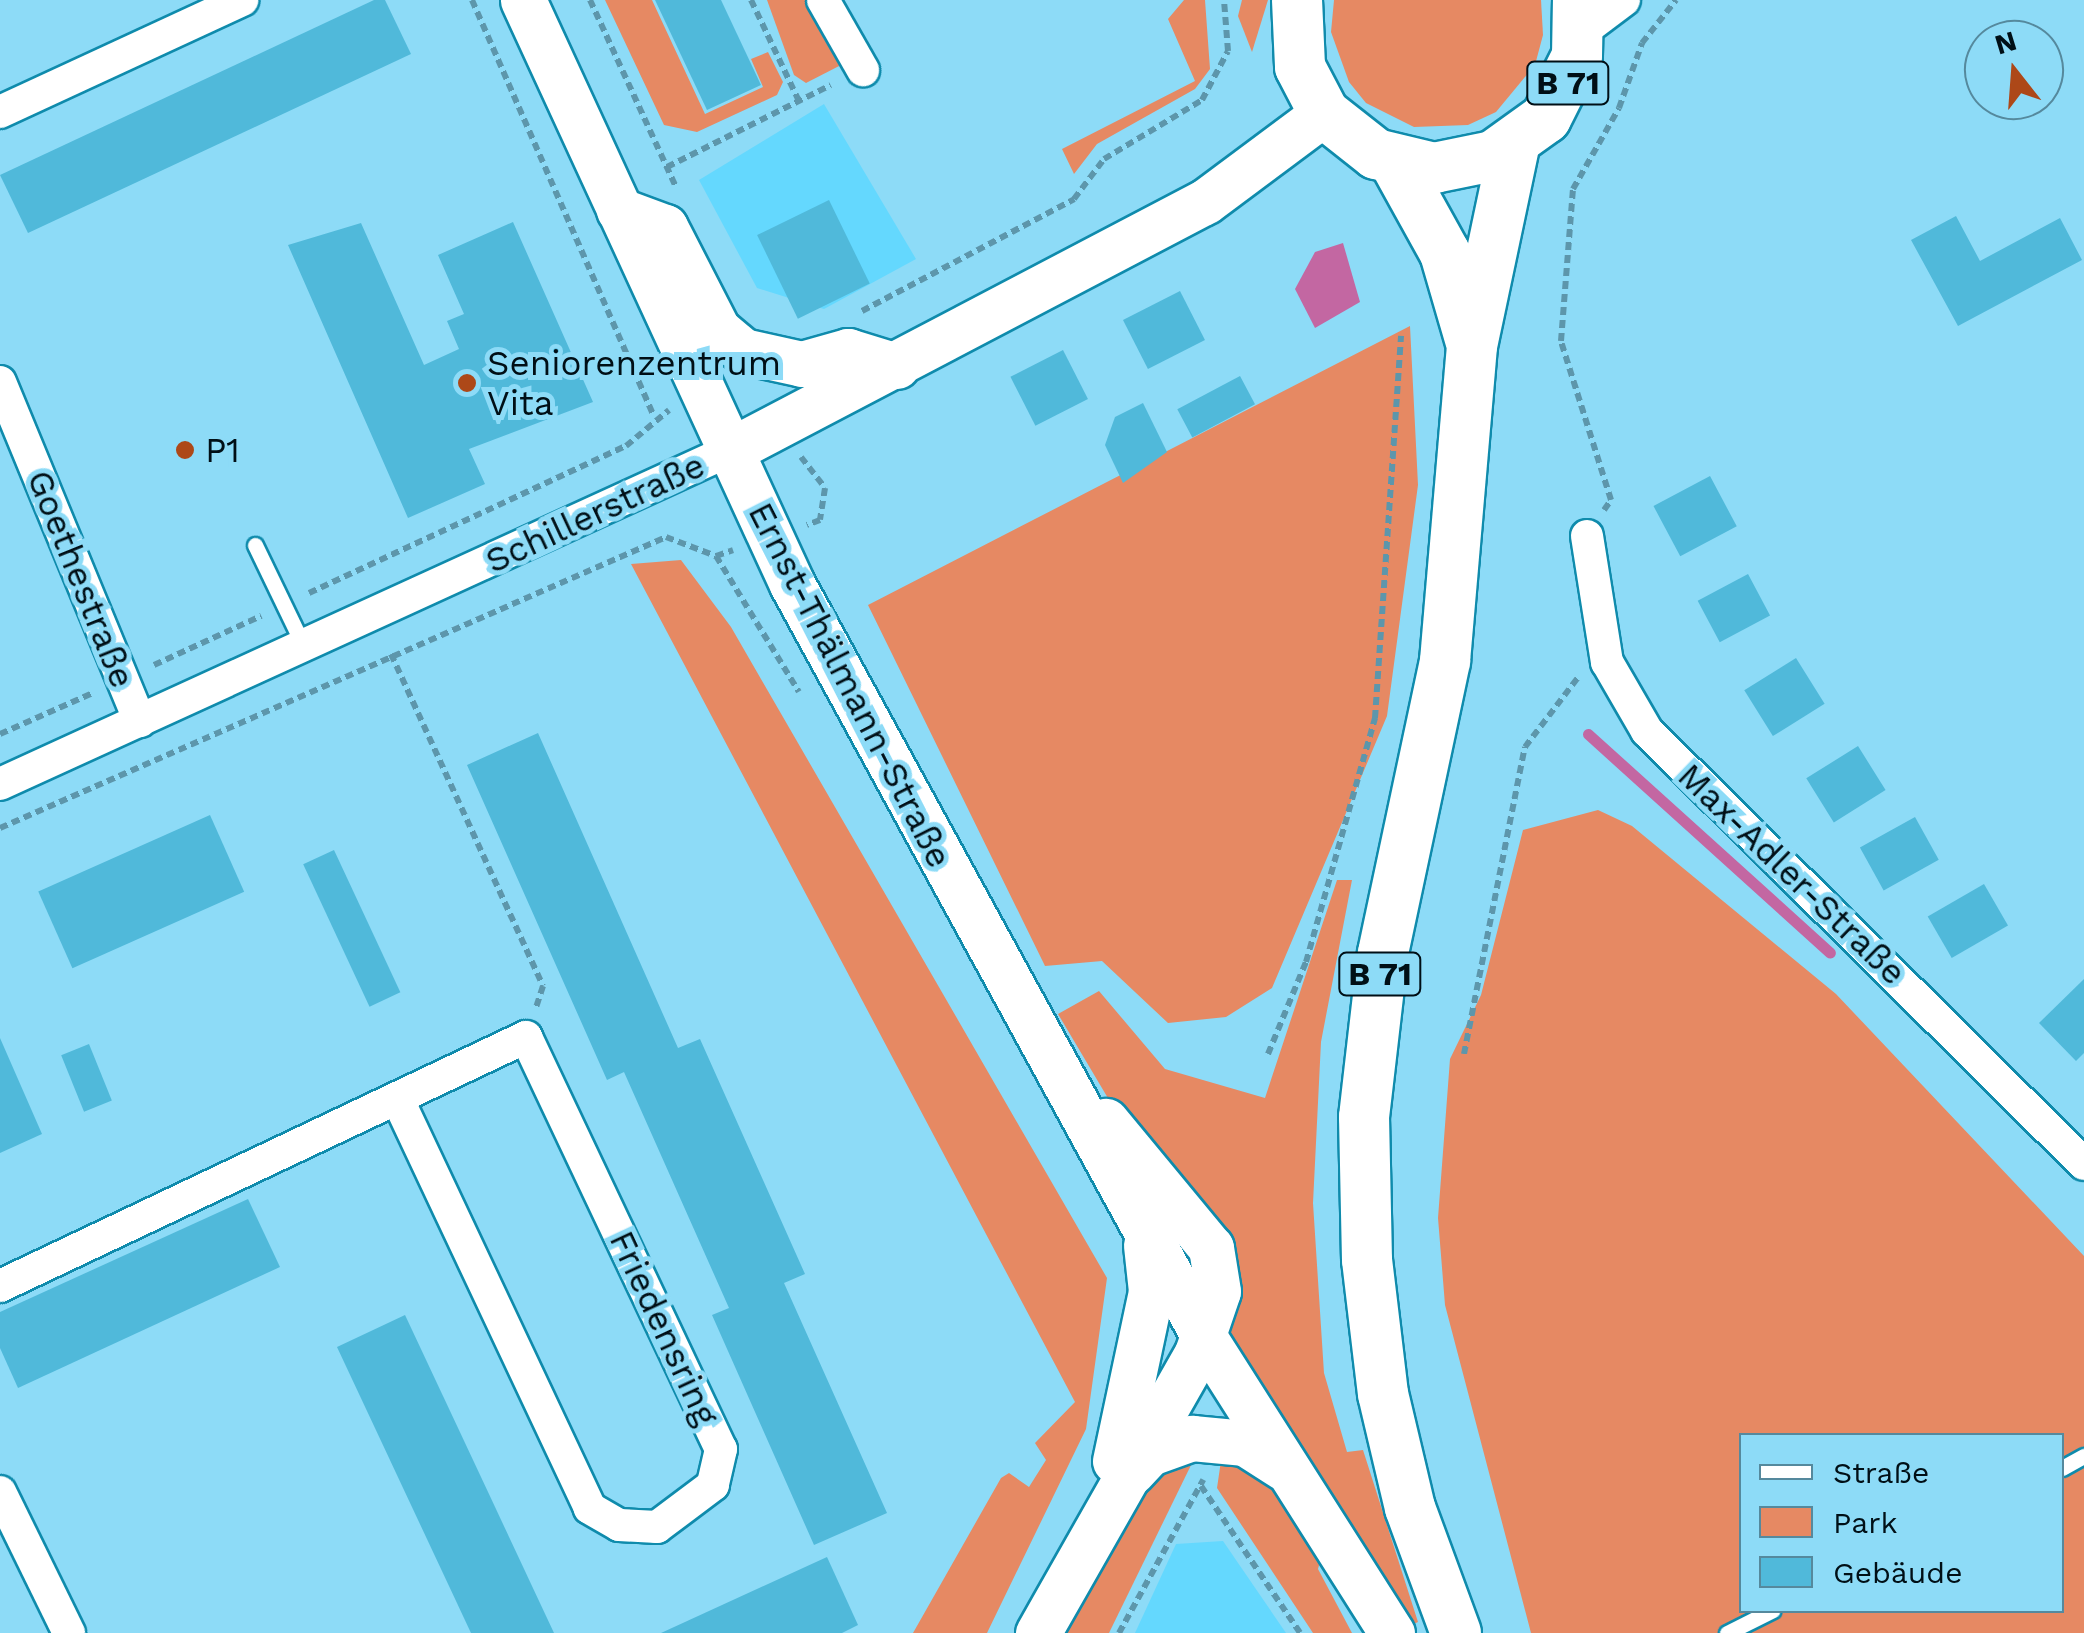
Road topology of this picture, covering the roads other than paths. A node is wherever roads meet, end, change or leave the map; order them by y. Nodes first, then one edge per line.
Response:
1 (242, 0) edge
2 (522, 0) edge
3 (824, 0) edge
4 (1297, 0) edge
5 (1624, 0) edge
6 (1579, 16) edge
7 (863, 70) road end
8 (0, 112) edge
9 (1324, 113) junction
10 (1514, 146) junction
11 (1394, 161) junction
12 (619, 210) junction
13 (1472, 346) junction
14 (897, 366) junction
15 (0, 382) edge
16 (731, 450) junction
17 (1588, 536) road end
18 (255, 544) dead end
19 (304, 647) junction
20 (140, 721) junction
21 (0, 784) edge
22 (1072, 1088) junction
23 (397, 1098) junction
24 (2084, 1164) edge
25 (1144, 1227) junction
26 (0, 1286) edge
27 (1200, 1345) junction
28 (1285, 1470) junction
29 (0, 1492) edge
30 (1104, 1502) junction
31 (1766, 1613) edge
32 (69, 1633) edge
33 (1038, 1633) edge
34 (1392, 1633) edge
35 (1456, 1633) edge
36 (1727, 1633) edge

1 - 8 street
2 - 12 main road, Ernst-Thälmann-Straße
3 - 7 street
4 - 9 main road, B 71
5 - 6 street
6 - 10 main road, B 71
9 - 11 main road, B 71
9 - 14 main road, Schillerstraße
10 - 11 main road, B 71
10 - 13 main road, B 71
11 - 13 main road, B 71
12 - 14 main road
12 - 16 main road, Ernst-Thälmann-Straße
13 - 35 main road, B 71
14 - 16 main road, Schillerstraße
15 - 20 street, Goethestraße
16 - 19 street, Schillerstraße
16 - 22 main road, Ernst-Thälmann-Straße
17 - 24 street, Max-Adler-Straße
18 - 19 lane
19 - 20 street, Schillerstraße
20 - 21 street, Schillerstraße
22 - 25 main road, Ernst-Thälmann-Straße
22 - 27 main road, Ernst-Thälmann-Straße
23 - 23 street, Friedensring
23 - 26 street
25 - 27 main road, Ernst-Thälmann-Straße
25 - 30 main road
27 - 28 main road, Ernst-Thälmann-Straße
27 - 30 main road
28 - 30 main road
28 - 34 main road, Ernst-Thälmann-Straße
29 - 32 street
30 - 33 main road
31 - 36 lane

